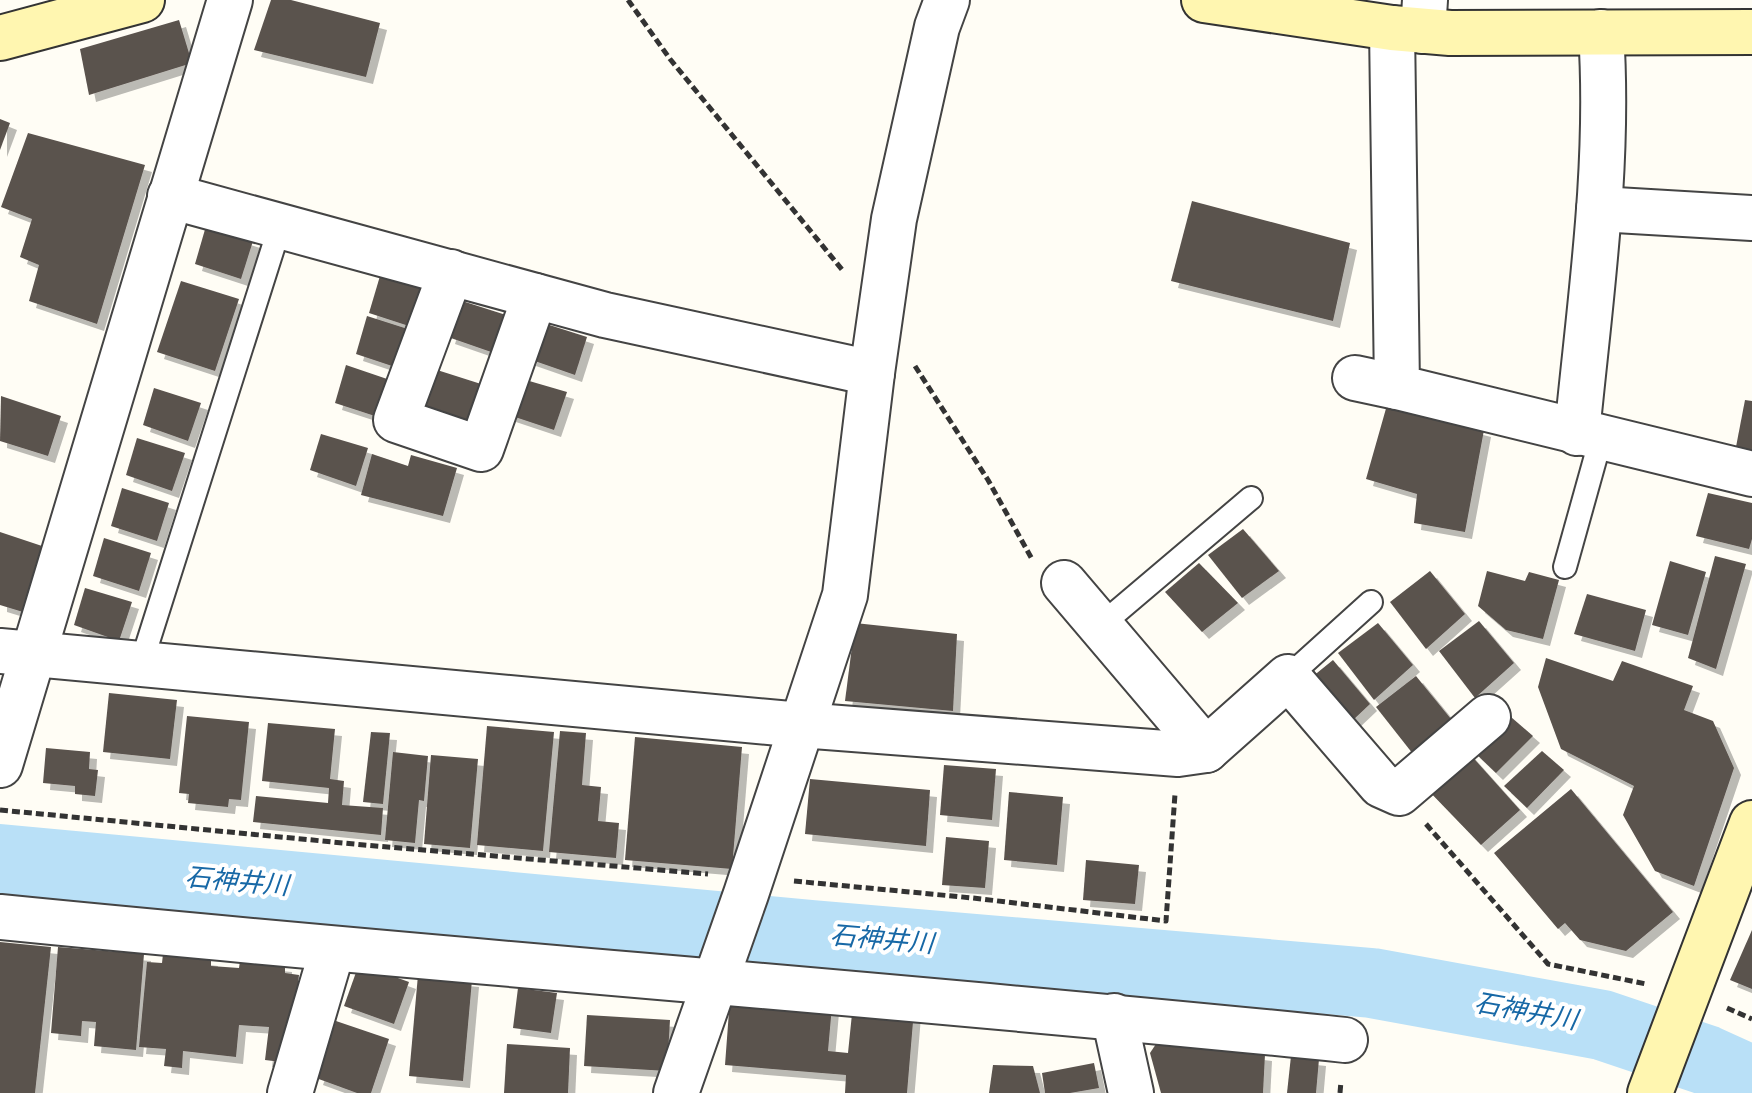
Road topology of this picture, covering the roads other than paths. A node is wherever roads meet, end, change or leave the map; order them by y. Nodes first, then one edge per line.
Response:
1 (142, 0) edge
2 (230, 0) edge
3 (947, 0) edge
4 (1204, 0) edge
5 (1413, 20) edge
6 (1601, 32) junction
7 (1752, 32) edge
8 (0, 38) edge
9 (170, 196) junction
10 (1599, 209) junction
11 (1752, 218) edge
12 (280, 226) junction
13 (451, 272) junction
14 (535, 296) junction
15 (872, 373) junction
16 (1589, 436) junction
17 (1752, 474) edge
18 (1251, 498) dead end
19 (1565, 567) dead end
20 (1064, 583) dead end
21 (1371, 602) dead end
22 (1100, 626) junction
23 (17, 652) edge
24 (141, 664) junction
25 (1288, 677) junction
26 (1488, 717) dead end
27 (801, 725) junction
28 (1192, 752) junction
29 (0, 765) edge
30 (1752, 823) edge
31 (0, 917) edge
32 (332, 951) junction
33 (717, 979) junction
34 (1114, 1016) junction
35 (1345, 1040) dead end
36 (1652, 1090) edge
37 (290, 1093) edge
38 (676, 1093) edge
39 (1131, 1093) edge

1 - 8 street
2 - 9 street
3 - 15 street
4 - 5 street
5 - 6 street
5 - 16 street
6 - 7 street
6 - 10 street
9 - 12 street
9 - 23 street
10 - 11 street
10 - 16 street
12 - 13 street
12 - 24 lane
13 - 14 street
13 - 14 street
14 - 15 street
15 - 27 street
16 - 17 street
16 - 19 lane
18 - 22 lane
20 - 22 street
21 - 25 lane
22 - 28 street
23 - 24 street
23 - 29 street
24 - 27 street
25 - 26 street
25 - 28 street
27 - 28 street
27 - 33 street
30 - 36 street
31 - 32 street
32 - 33 street
32 - 37 street
33 - 34 street
33 - 38 street
34 - 35 street
34 - 39 street

